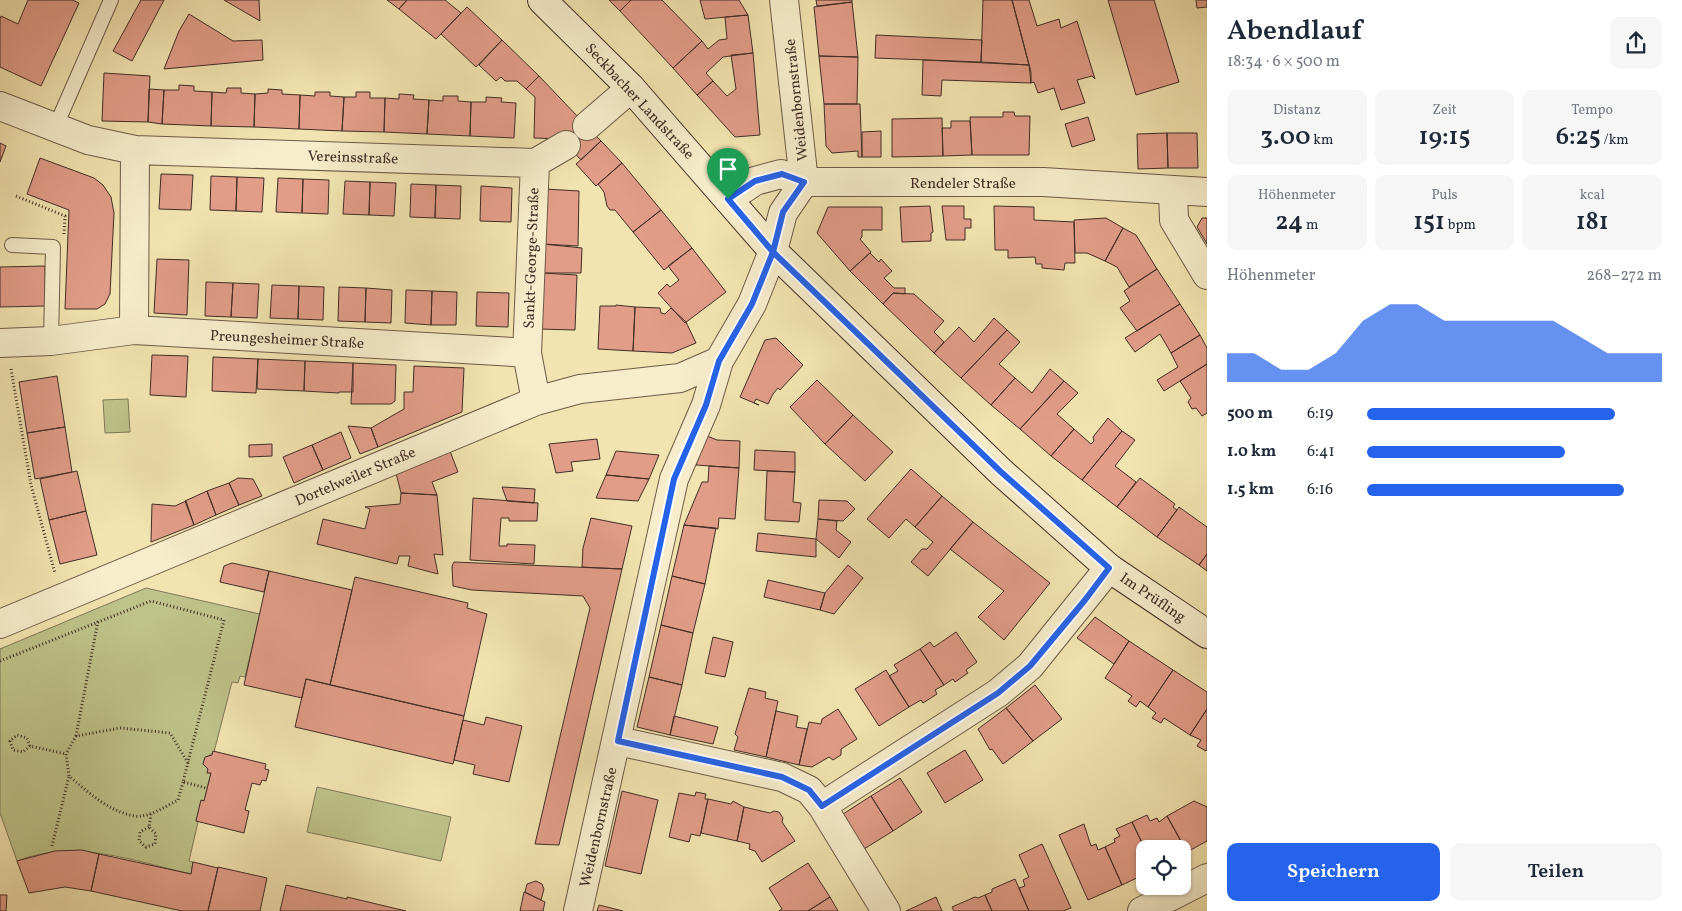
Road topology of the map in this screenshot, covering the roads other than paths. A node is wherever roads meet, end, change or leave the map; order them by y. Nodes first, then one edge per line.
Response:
1 (111, 0) edge
2 (542, 0) edge
3 (784, 0) edge
4 (631, 88) junction
5 (0, 106) edge
6 (587, 126) dead end
7 (56, 128) junction
8 (566, 145) dead end
9 (135, 150) junction
10 (535, 163) junction
11 (804, 182) junction
12 (1173, 192) junction
13 (1207, 192) edge
14 (728, 199) junction
15 (12, 245) dead end
16 (773, 252) junction
17 (1207, 275) edge
18 (134, 330) junction
19 (51, 341) junction
20 (5, 354) edge
21 (527, 354) junction
22 (719, 361) junction
23 (536, 400) junction
24 (1109, 568) junction
25 (0, 624) edge
26 (1207, 634) edge
27 (618, 741) junction
28 (822, 806) junction
29 (1207, 878) edge
30 (578, 911) edge
31 (886, 911) edge
32 (1142, 911) edge

1 - 7 lane
2 - 4 street, Seckbacher Landstraße
3 - 11 street, Weidenbornstraße
4 - 6 street
4 - 14 street, Seckbacher Landstraße
5 - 7 street, Vereinsstraße
7 - 9 street, Vereinsstraße
8 - 10 street
9 - 10 street, Vereinsstraße
9 - 18 street
10 - 21 street, Sankt-George-Straße
11 - 12 street, Rendeler Straße
11 - 14 street, Rendeler Straße
11 - 16 street, Weidenbornstraße
12 - 13 street, Rendeler Straße
12 - 17 street
14 - 16 street, Seckbacher Landstraße
15 - 19 lane
16 - 22 street, Weidenbornstraße
16 - 24 street, Im Prüfling
18 - 19 street, Preungesheimer Straße
18 - 21 street, Preungesheimer Straße
19 - 20 street, Preungesheimer Straße
21 - 23 street
22 - 23 street, Dortelweiler Straße
22 - 27 street, Weidenbornstraße
23 - 25 street, Dortelweiler Straße
24 - 26 street, Im Prüfling
24 - 28 street
27 - 28 street
27 - 30 street, Weidenbornstraße
28 - 31 street
29 - 32 street

